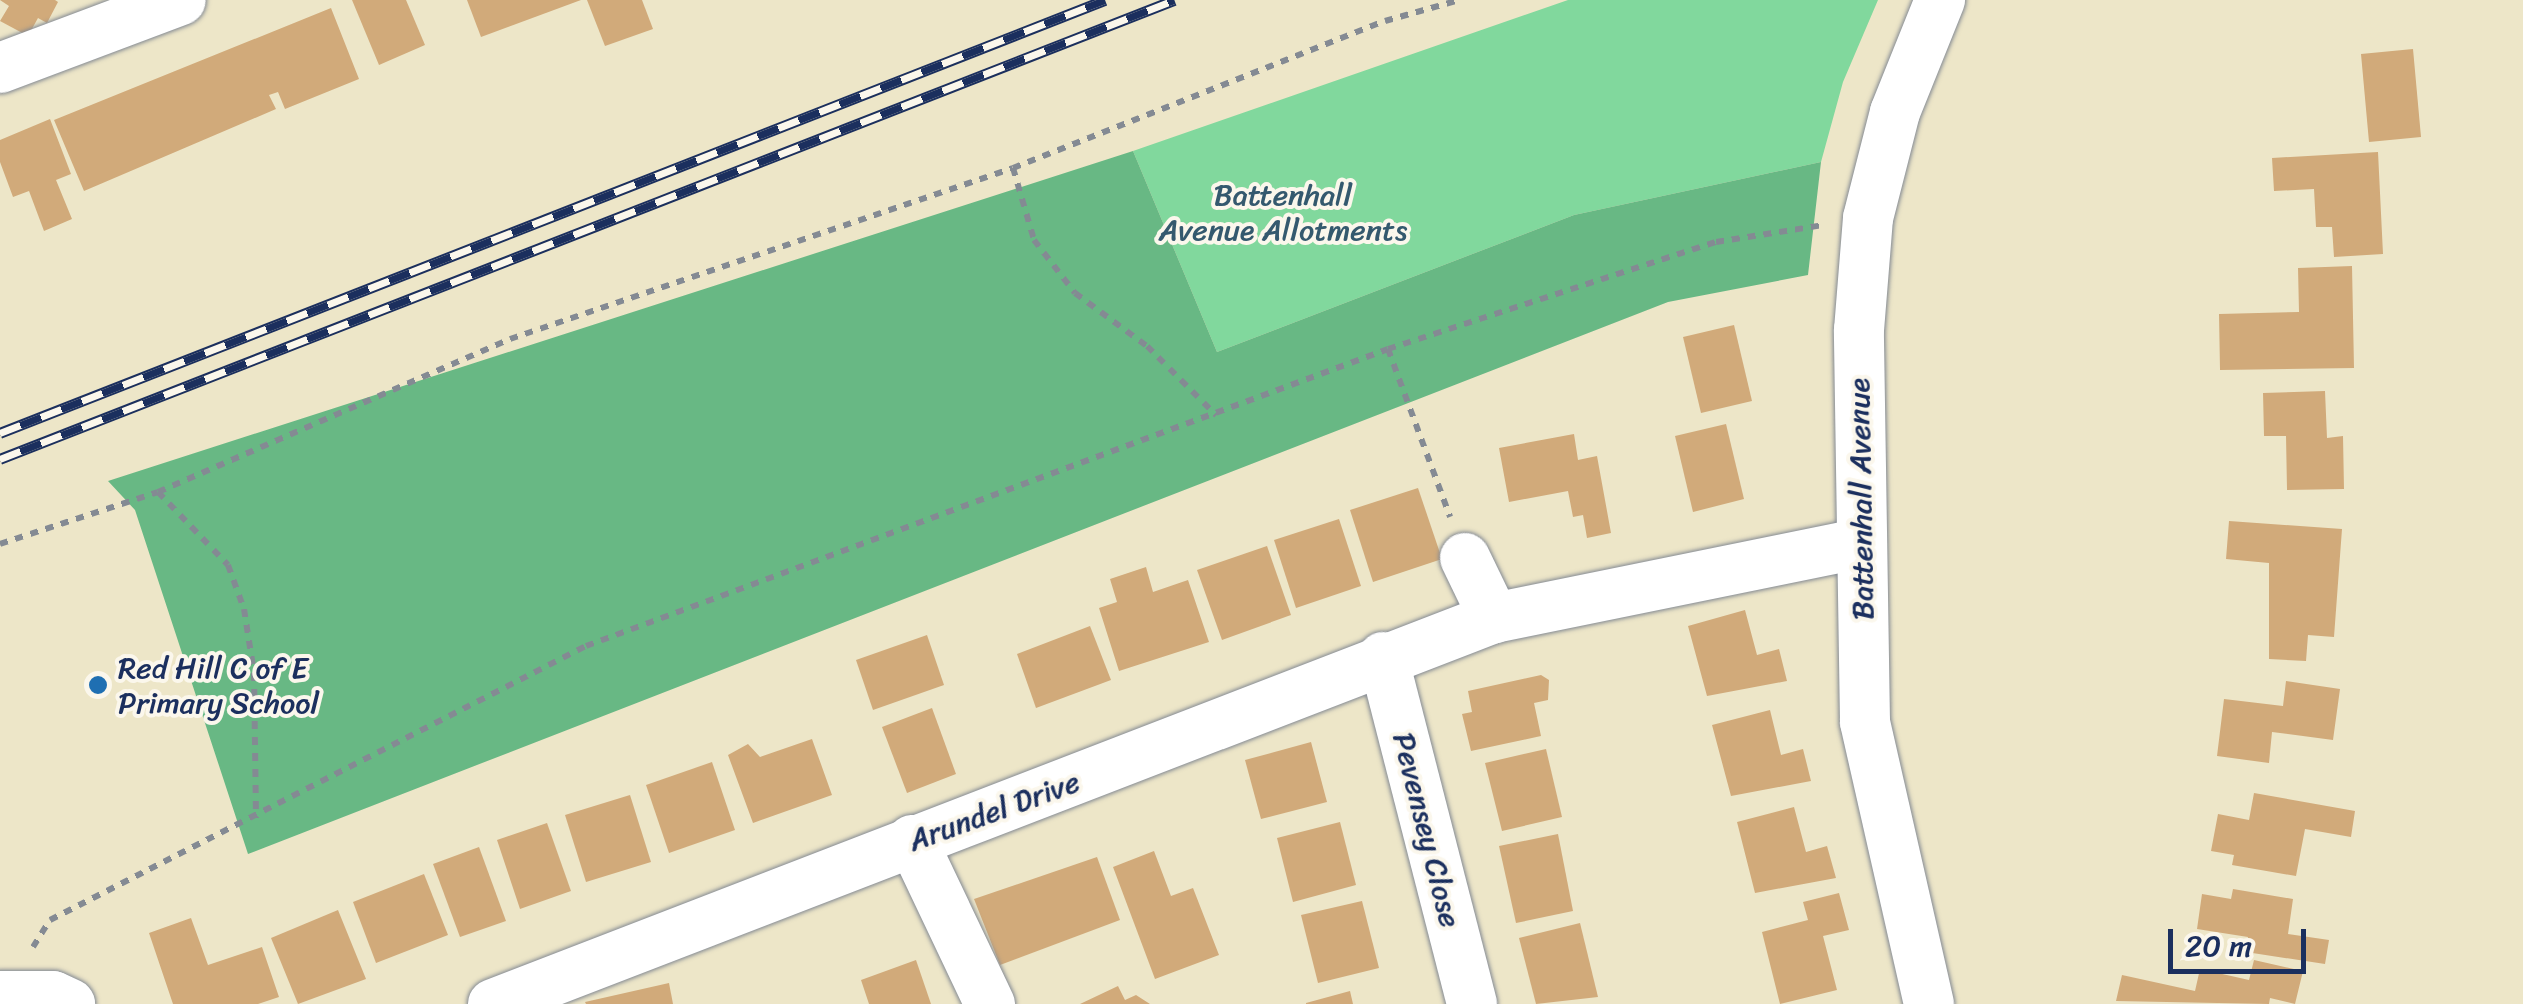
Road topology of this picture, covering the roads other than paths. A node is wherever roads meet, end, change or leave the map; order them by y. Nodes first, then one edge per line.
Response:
1 (181, 0) edge
2 (1940, 0) edge
3 (0, 68) edge
4 (1860, 543) junction
5 (1465, 558) road end
6 (1494, 618) junction
7 (1383, 657) junction
8 (912, 840) junction
9 (1, 996) edge
10 (70, 1004) edge
11 (493, 1004) edge
12 (990, 1004) edge
13 (1472, 1004) edge
14 (1929, 1004) edge

1 - 3 street
2 - 4 street, Battenhall Avenue
4 - 6 street, Arundel Drive
4 - 14 street, Battenhall Avenue
5 - 6 street
6 - 7 street, Arundel Drive
7 - 8 street, Arundel Drive
7 - 13 street, Pevensey Close
8 - 11 street, Arundel Drive
8 - 12 street
9 - 10 street

